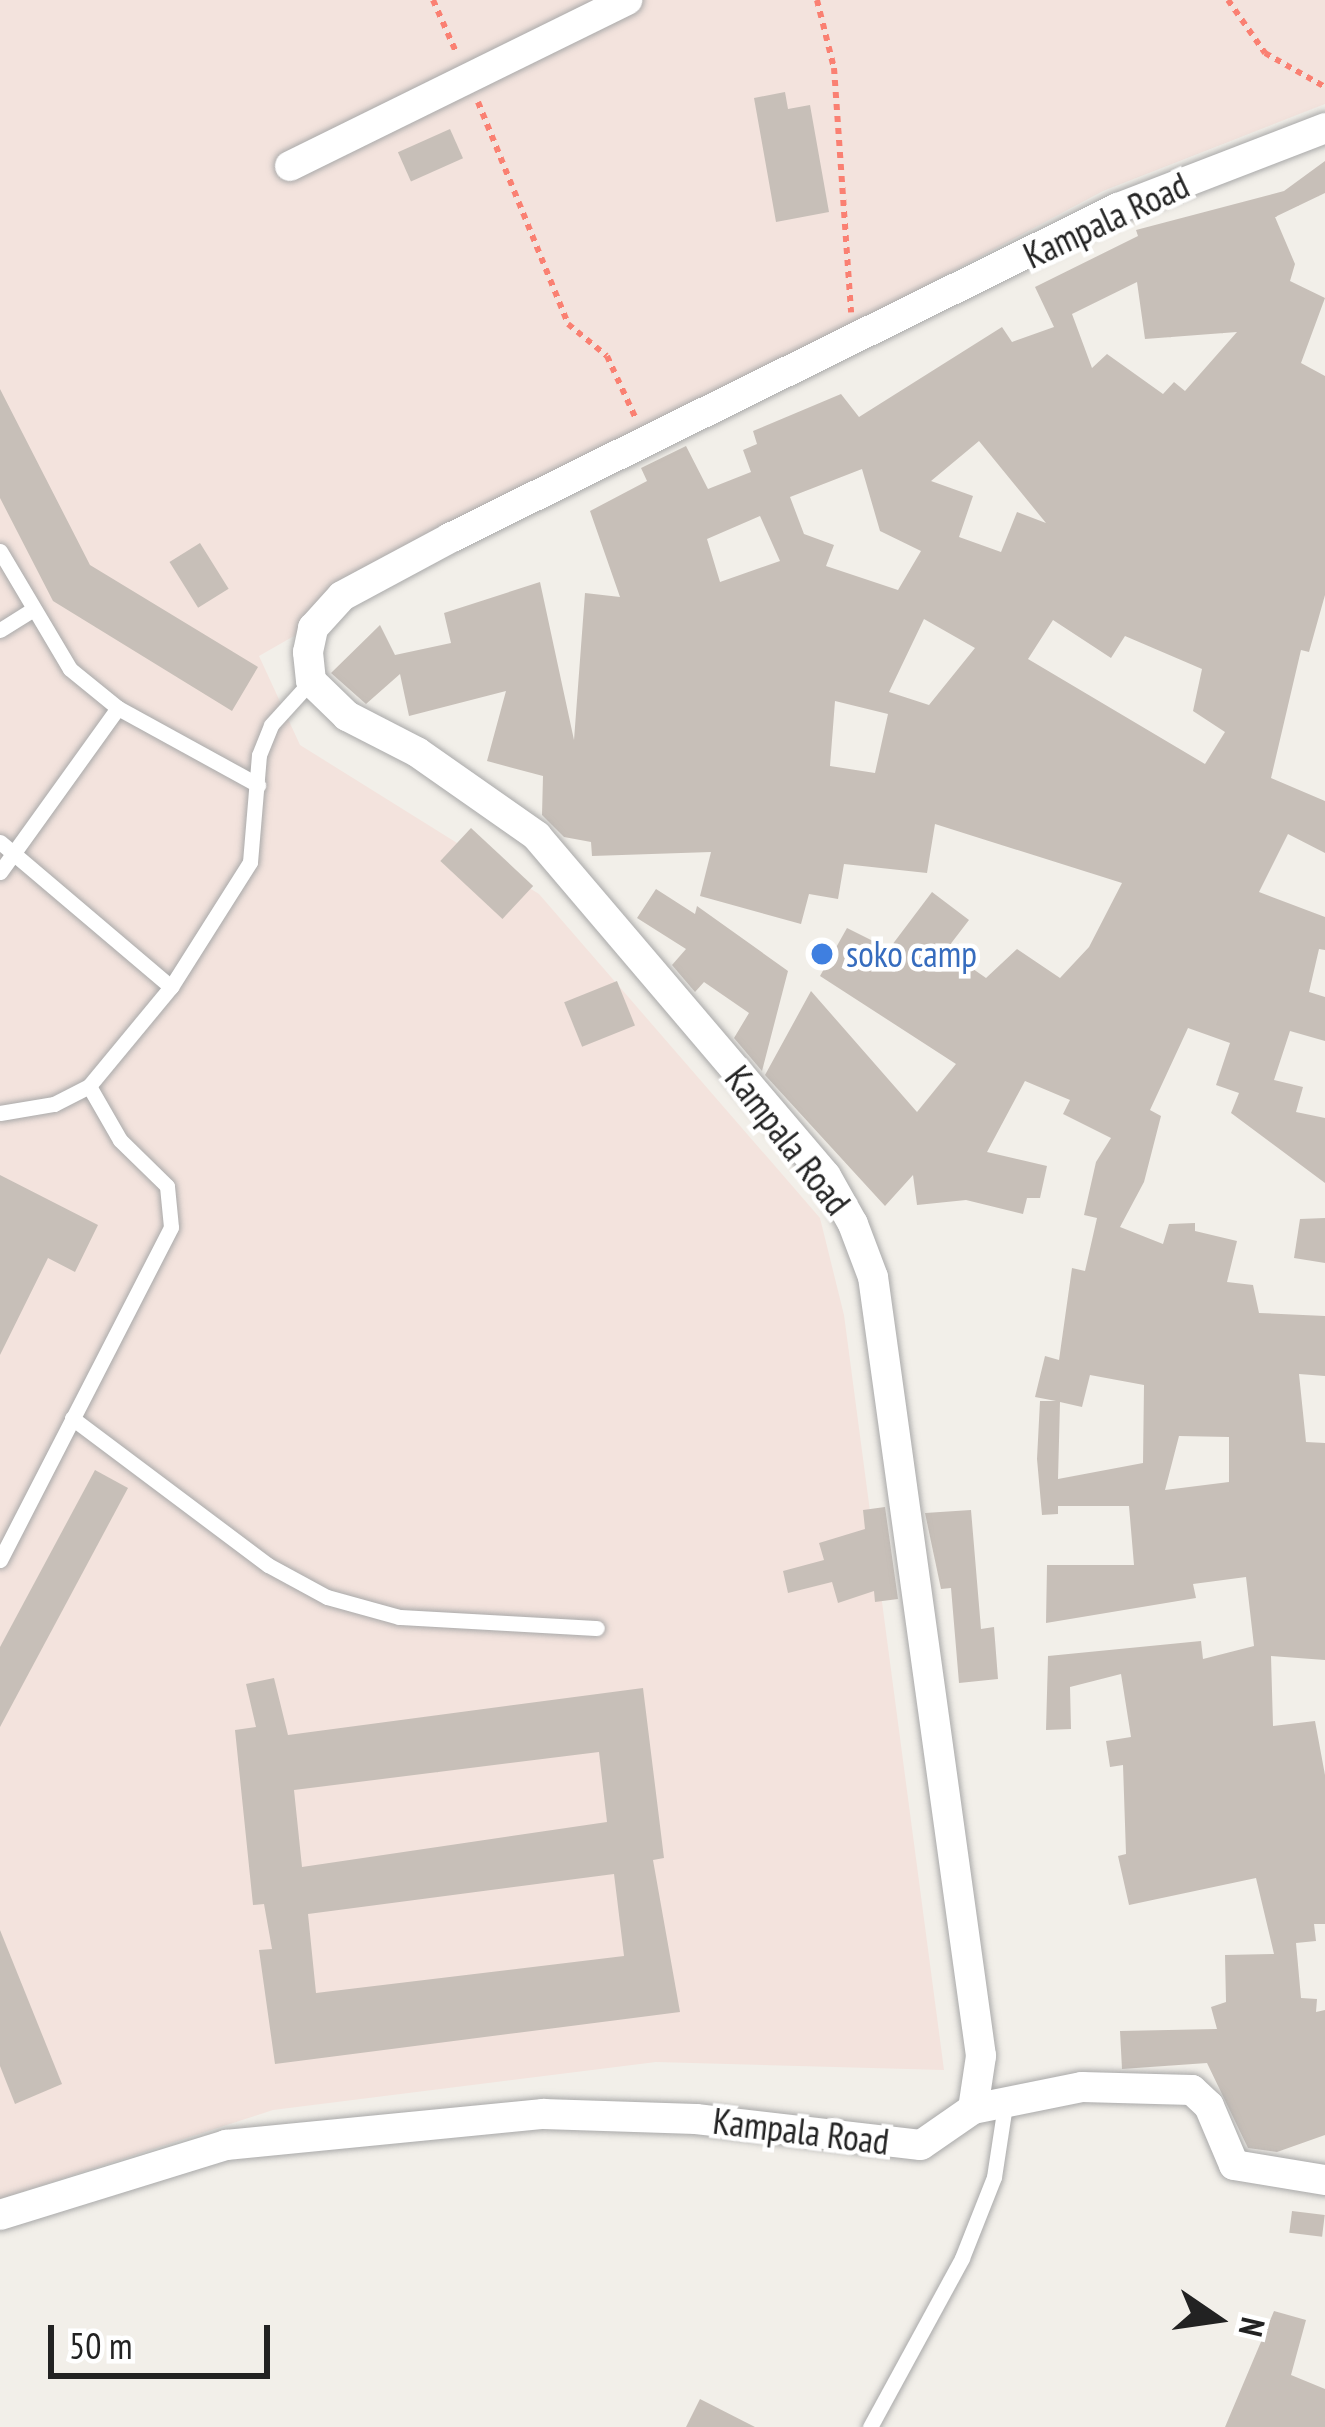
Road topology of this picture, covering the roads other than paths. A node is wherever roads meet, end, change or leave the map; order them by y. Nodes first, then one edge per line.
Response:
1 (627, 0) edge
2 (1325, 128) edge
3 (290, 166) dead end
4 (0, 551) edge
5 (30, 611) junction
6 (0, 630) edge
7 (311, 681) junction
8 (118, 708) junction
9 (259, 785) junction
10 (0, 842) edge
11 (15, 855) junction
12 (0, 872) edge
13 (171, 987) junction
14 (89, 1086) junction
15 (0, 1113) edge
16 (72, 1418) junction
17 (0, 1560) edge
18 (597, 1628) dead end
19 (1005, 2104) junction
20 (973, 2109) junction
21 (1325, 2180) edge
22 (0, 2215) edge
23 (870, 2427) edge

1 - 3 street
2 - 7 street, Kampala Road
4 - 5 lane
5 - 6 lane
5 - 8 lane
7 - 9 lane
7 - 20 street, Kampala Road
8 - 9 lane
8 - 11 lane
9 - 13 lane
10 - 11 lane
11 - 12 lane
11 - 13 lane
13 - 14 lane
14 - 15 lane
14 - 16 lane
16 - 17 lane
16 - 18 lane
19 - 20 street
19 - 21 street
19 - 23 lane
20 - 22 street, Kampala Road

